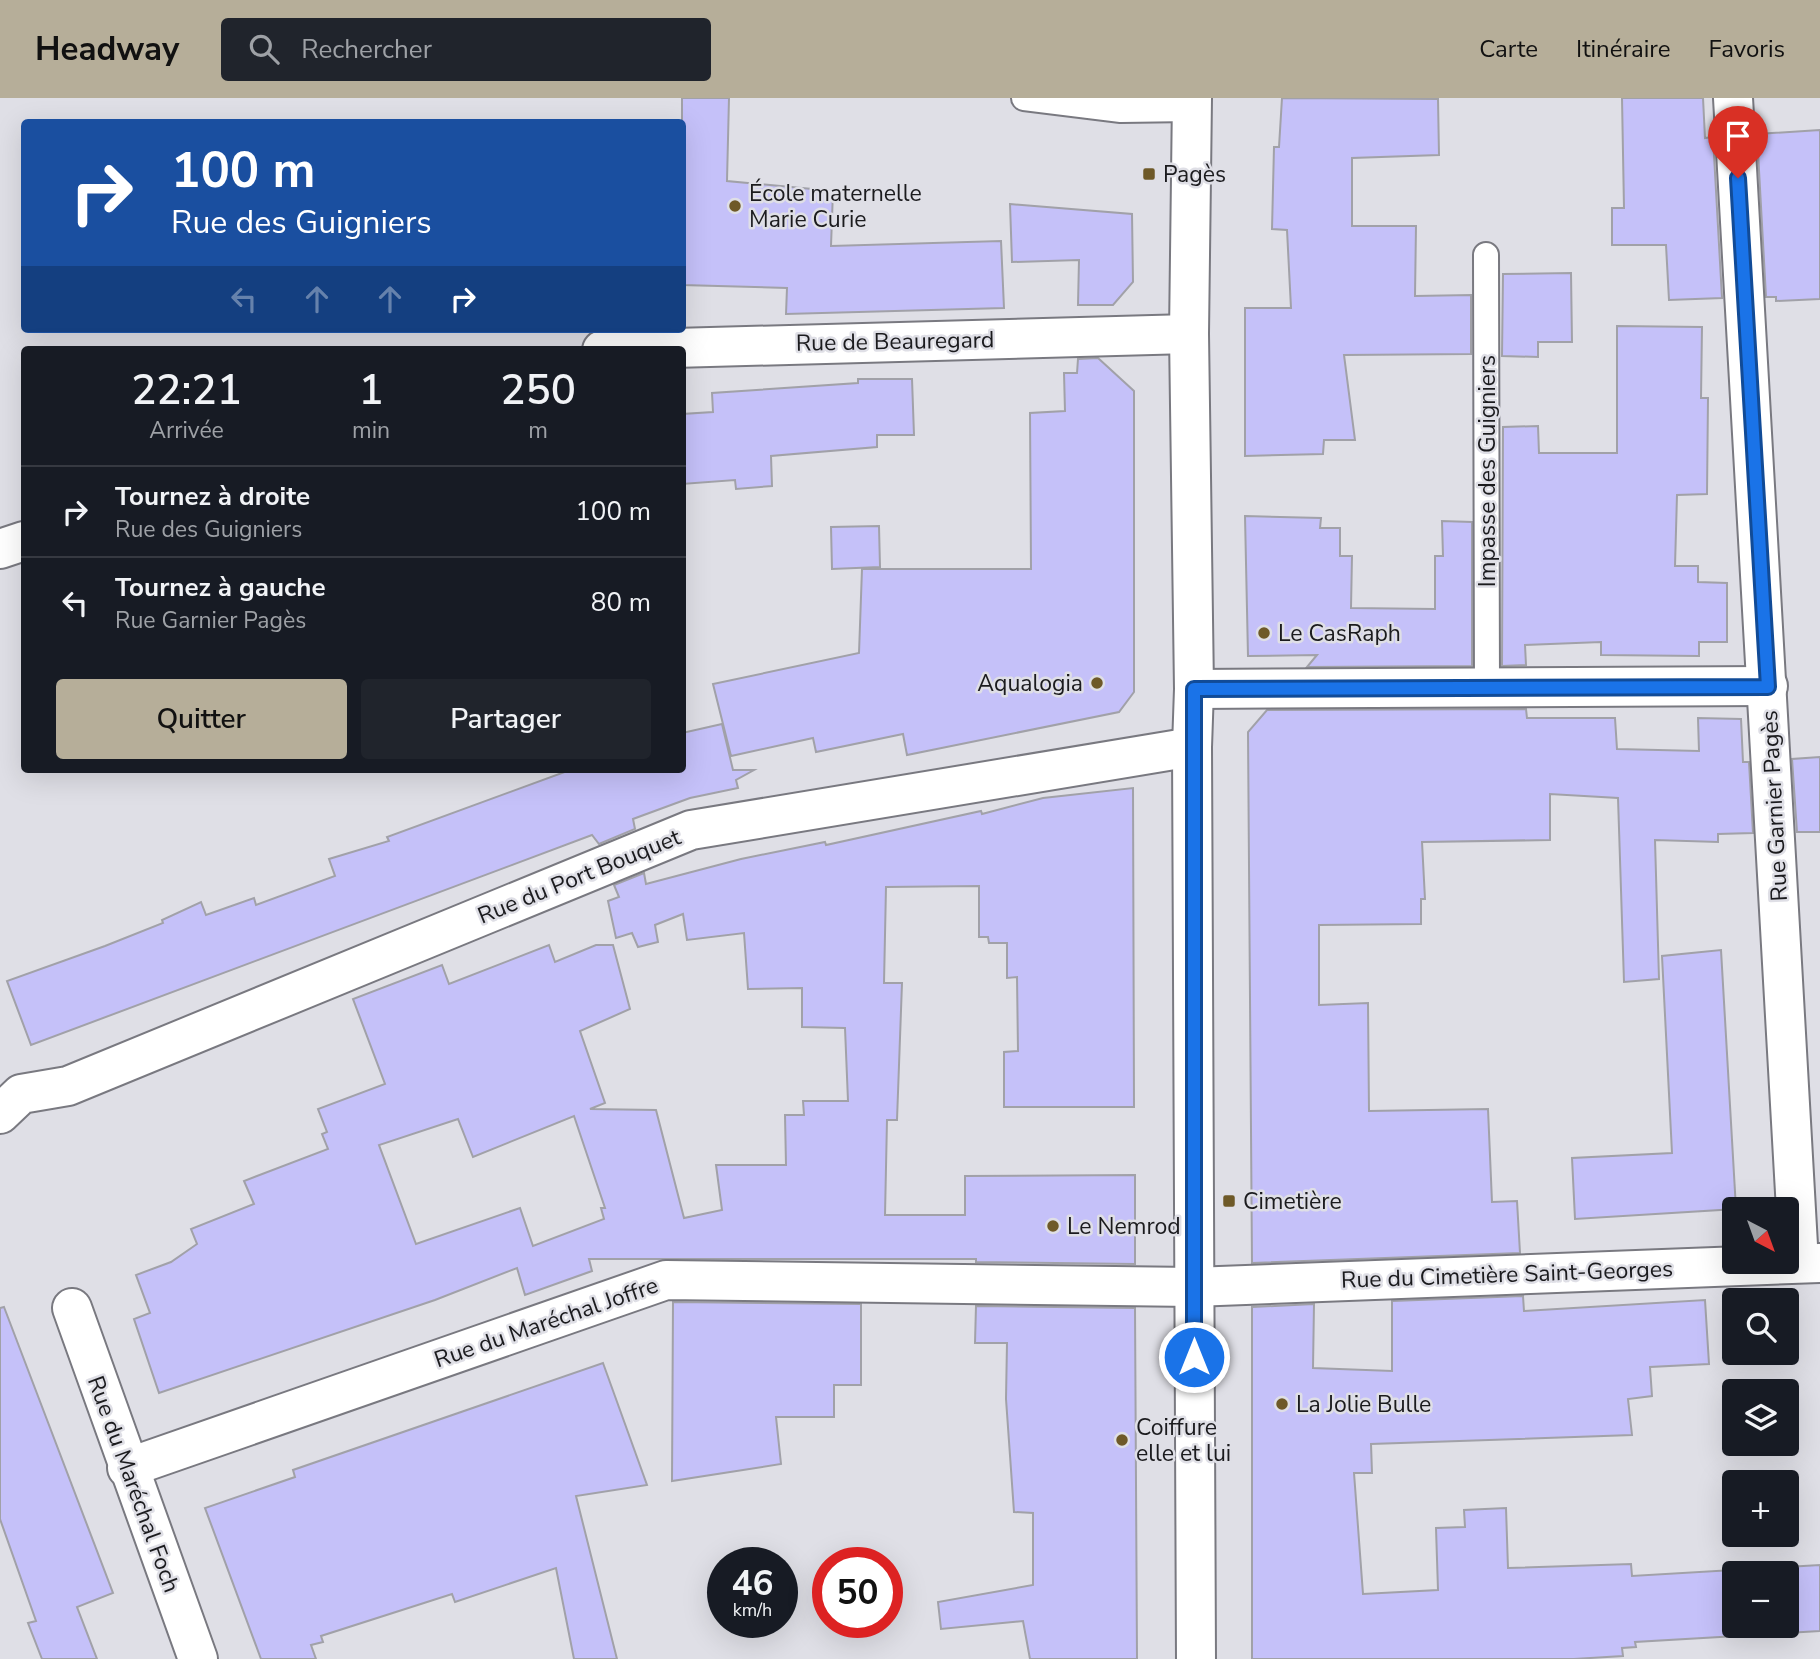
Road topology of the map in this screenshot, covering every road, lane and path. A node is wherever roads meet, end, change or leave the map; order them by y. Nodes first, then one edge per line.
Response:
1 (1024, 98) edge
2 (1733, 98) edge
3 (1192, 104) edge
4 (1486, 255) dead end
5 (1189, 334) junction
6 (686, 348) edge
7 (21, 542) edge
8 (0, 550) edge
9 (1487, 687) junction
10 (1768, 687) junction
11 (1194, 689) junction
12 (1192, 747) junction
13 (7, 1096) edge
14 (1810, 1263) edge
15 (1194, 1287) junction
16 (72, 1308) dead end
17 (127, 1468) junction
18 (198, 1659) edge
19 (1196, 1659) edge

1 - 3 lane
2 - 10 street, Rue Garnier Pagès
3 - 5 street
4 - 9 lane, Impasse des Guigniers
5 - 6 street, Rue de Beauregard
5 - 11 street
7 - 8 street
9 - 10 street
9 - 11 street
10 - 14 street, Rue Garnier Pagès
11 - 12 street
12 - 13 street, Rue du Port Bouquet
12 - 15 street
14 - 15 street, Rue du Cimetière Saint-Georges
15 - 17 street, Rue du Maréchal Joffre
15 - 19 street
16 - 17 street, Rue du Maréchal Foch
17 - 18 street, Rue du Maréchal Foch

